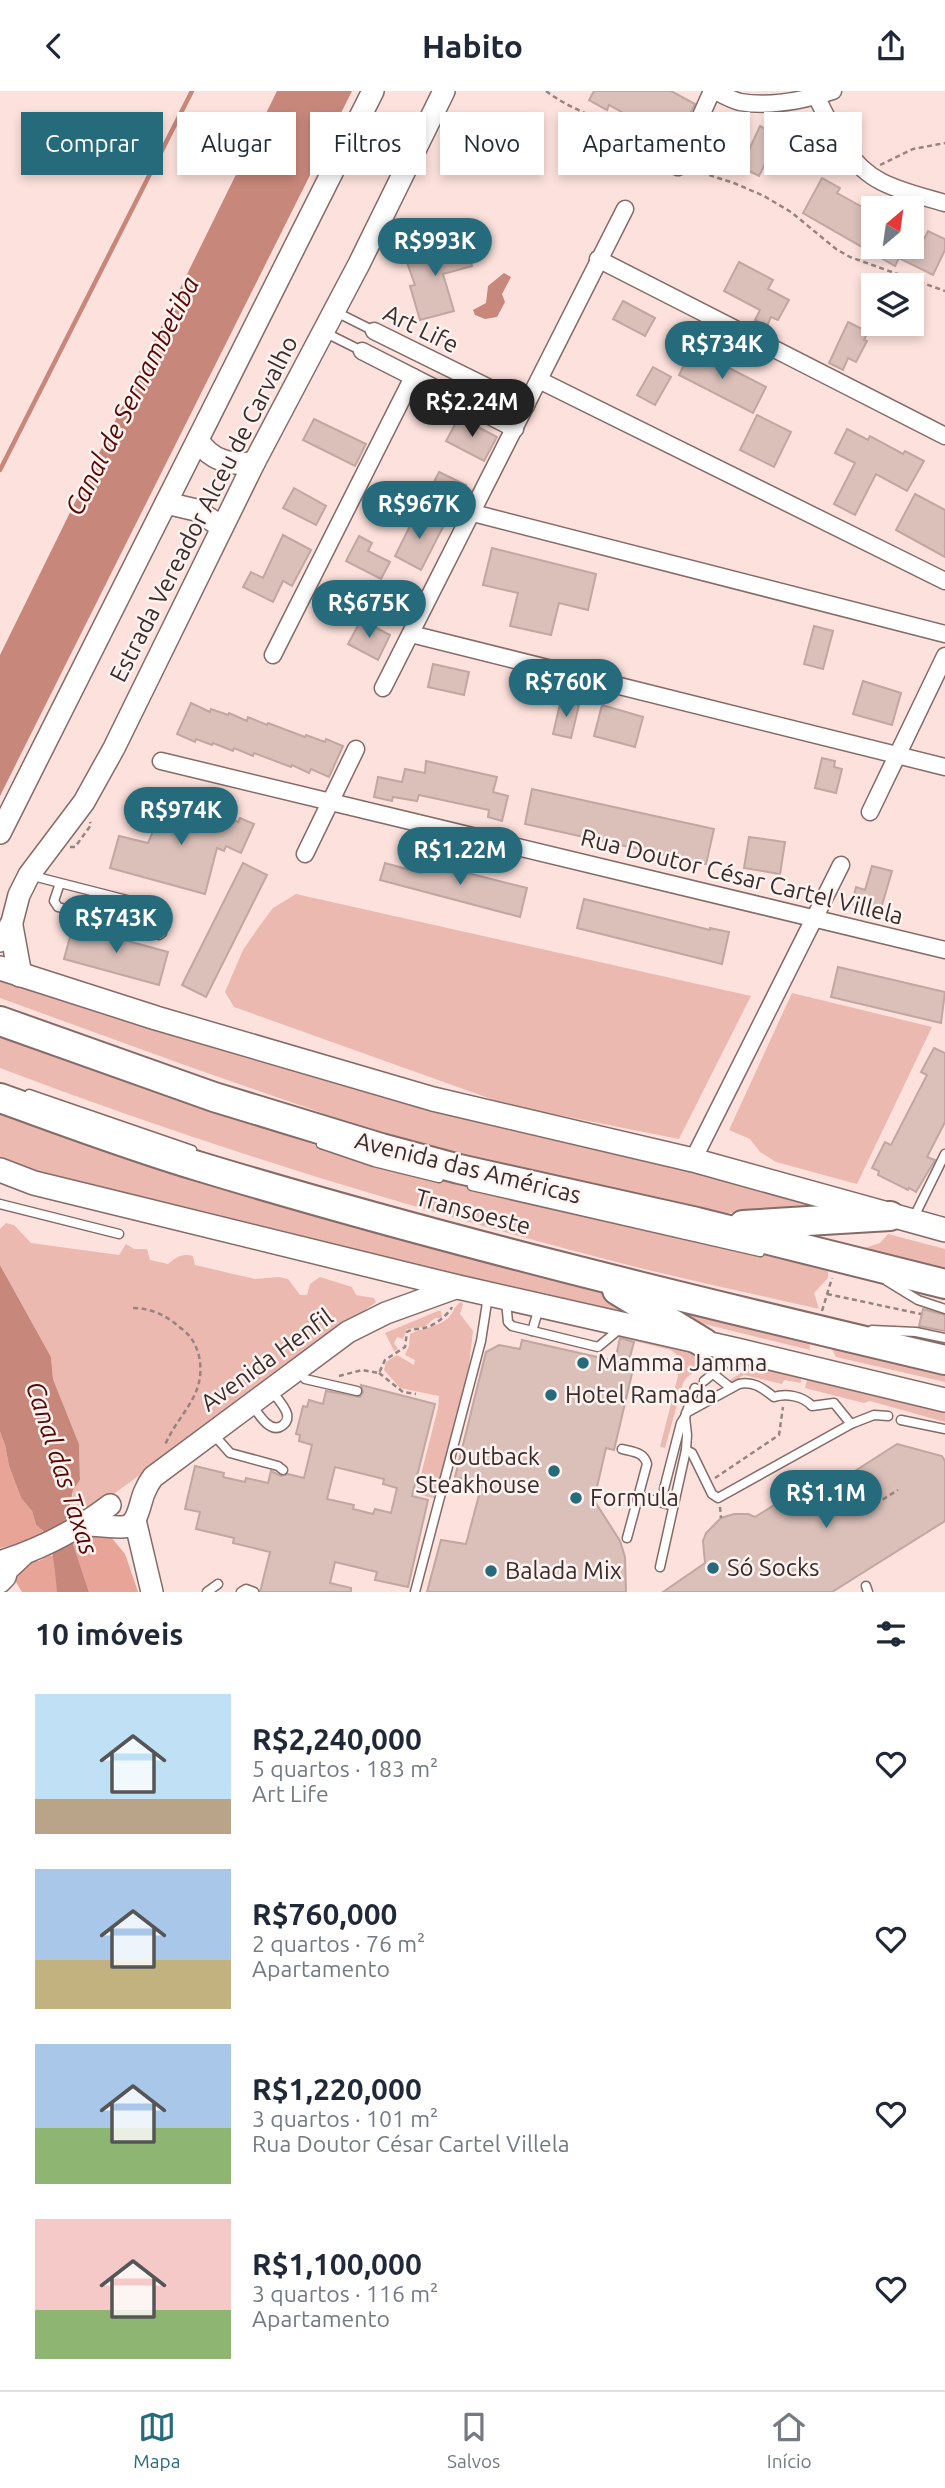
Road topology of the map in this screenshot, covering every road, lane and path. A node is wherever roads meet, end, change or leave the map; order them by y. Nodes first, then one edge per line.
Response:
1 (373, 91) edge
2 (444, 91) edge
3 (546, 91) edge
4 (713, 91) edge
5 (833, 91) edge
6 (816, 94) edge
7 (582, 112) edge
8 (703, 112) edge
9 (945, 143) edge
10 (869, 173) junction
11 (708, 175) edge
12 (945, 203) edge
13 (625, 209) dead end
14 (598, 259) junction
15 (945, 291) edge
16 (334, 311) junction
17 (323, 331) junction
18 (374, 331) joint
19 (393, 340) junction
20 (362, 351) joint
21 (382, 361) junction
22 (413, 377) junction
23 (539, 380) junction
24 (526, 406) junction
25 (515, 429) junction
26 (945, 436) edge
27 (198, 440) junction
28 (254, 463) junction
29 (166, 503) junction
30 (473, 513) junction
31 (222, 527) junction
32 (945, 581) edge
33 (411, 634) junction
34 (945, 634) edge
35 (273, 655) dead end
36 (945, 656) edge
37 (383, 688) dead end
38 (356, 749) dead end
39 (898, 755) junction
40 (161, 761) dead end
41 (945, 767) edge
42 (330, 800) junction
43 (870, 812) dead end
44 (0, 833) edge
45 (305, 854) dead end
46 (841, 865) dead end
47 (29, 875) junction
48 (60, 883) junction
49 (814, 918) junction
50 (6, 934) edge
51 (945, 950) edge
52 (10, 971) edge
53 (8, 1025) edge
54 (13, 1095) edge
55 (311, 1141) dead end
56 (204, 1154) dead end
57 (945, 1154) edge
58 (693, 1160) junction
59 (0, 1170) edge
60 (448, 1180) dead end
61 (461, 1183) dead end
62 (0, 1204) edge
63 (901, 1219) junction
64 (697, 1222) junction
65 (945, 1230) edge
66 (119, 1234) dead end
67 (767, 1254) dead end
68 (594, 1276) junction
69 (832, 1277) dead end
70 (871, 1277) dead end
71 (884, 1279) junction
72 (933, 1287) edge
73 (827, 1294) junction
74 (456, 1296) junction
75 (497, 1296) junction
76 (540, 1305) junction
77 (133, 1308) dead end
78 (945, 1309) edge
79 (921, 1314) dead end
80 (820, 1320) dead end
81 (624, 1325) junction
82 (532, 1331) junction
83 (945, 1338) edge
84 (909, 1341) dead end
85 (704, 1343) junction
86 (741, 1351) junction
87 (945, 1360) edge
88 (298, 1369) junction
89 (379, 1373) junction
90 (712, 1373) junction
91 (704, 1381) dead end
92 (330, 1384) junction
93 (695, 1388) dead end
94 (731, 1388) junction
95 (271, 1389) junction
96 (356, 1391) dead end
97 (416, 1394) dead end
98 (785, 1395) junction
99 (945, 1400) edge
100 (251, 1404) junction
101 (685, 1415) junction
102 (888, 1416) dead end
103 (901, 1420) dead end
104 (851, 1424) junction
105 (945, 1429) edge
106 (212, 1433) junction
107 (622, 1449) dead end
108 (686, 1450) junction
109 (169, 1465) junction
110 (283, 1470) dead end
111 (664, 1489) dead end
112 (898, 1490) dead end
113 (639, 1496) junction
114 (718, 1498) junction
115 (673, 1506) junction
116 (862, 1513) dead end
117 (124, 1518) junction
118 (721, 1518) dead end
119 (627, 1538) dead end
120 (660, 1567) dead end
121 (4, 1578) edge
122 (152, 1592) edge
123 (241, 1592) edge
124 (254, 1592) edge
125 (415, 1592) edge

1 - 27 street, Estrada Vereador Alceu de Carvalho
2 - 16 street, Estrada Vereador Alceu de Carvalho
3 - 7 path
4 - 6 street
4 - 8 street
5 - 6 street
6 - 10 street
9 - 10 path
10 - 12 street
11 - 15 path
13 - 14 street
14 - 23 street
14 - 26 street
16 - 17 street, Estrada Vereador Alceu de Carvalho
16 - 18 lane, Art Life
17 - 20 lane, Art Life
17 - 28 street, Estrada Vereador Alceu de Carvalho
18 - 19 street, Art Life
19 - 21 street
19 - 24 street, Art Life
20 - 21 street, Art Life
21 - 22 street, Art Life
22 - 25 street, Art Life
22 - 35 street
23 - 24 street
23 - 32 street
24 - 25 street
25 - 30 street
27 - 28 street
27 - 29 street, Estrada Vereador Alceu de Carvalho
28 - 31 street, Estrada Vereador Alceu de Carvalho
29 - 31 street
29 - 44 street, Estrada Vereador Alceu de Carvalho
30 - 33 street
30 - 34 street
31 - 47 street, Estrada Vereador Alceu de Carvalho
33 - 37 street
33 - 39 street
36 - 39 street
38 - 42 street
39 - 41 street
39 - 43 street
40 - 42 street, Rua Doutor César Cartel Villela
42 - 45 street
42 - 49 street, Rua Doutor César Cartel Villela
46 - 49 street
47 - 48 lane
47 - 50 street, Estrada Vereador Alceu de Carvalho
48 - 48 lane
49 - 51 street, Rua Doutor César Cartel Villela
49 - 58 street
50 - 52 main road
52 - 58 main road
53 - 64 highway, Avenida das Américas
54 - 56 lane
54 - 68 highway
55 - 60 lane, Transoeste
57 - 63 lane
58 - 63 main road
59 - 74 main road
61 - 67 lane, Transoeste
62 - 66 lane
63 - 64 highway
63 - 65 main road
64 - 72 highway, Avenida das Américas
68 - 85 highway
68 - 87 highway
69 - 73 path
70 - 71 lane
71 - 72 lane
71 - 78 lane
73 - 79 path
73 - 80 path
74 - 75 main road
74 - 88 street, Avenida Henfil
74 - 89 path
75 - 76 main road
75 - 82 lane
75 - 125 lane
76 - 81 main road
76 - 82 lane
77 - 109 path
81 - 82 lane
81 - 85 main road
83 - 84 lane
85 - 86 main road
86 - 90 lane
86 - 99 main road
88 - 92 lane
88 - 95 street, Avenida Henfil
89 - 92 path
89 - 97 path
90 - 91 lane
90 - 94 lane
92 - 96 lane
93 - 101 lane
94 - 98 lane
94 - 101 lane
95 - 100 street, Avenida Henfil
95 - 100 lane
98 - 104 lane
98 - 114 path
100 - 106 street, Avenida Henfil
101 - 108 lane
101 - 111 lane
102 - 104 lane
103 - 105 lane
104 - 114 lane
106 - 109 street, Avenida Henfil
106 - 110 lane
107 - 113 lane
108 - 114 lane
108 - 115 lane
109 - 117 street, Avenida Henfil
112 - 116 path
113 - 115 lane
113 - 119 lane
114 - 118 path
115 - 120 lane
117 - 121 street
117 - 122 street
123 - 124 lane

